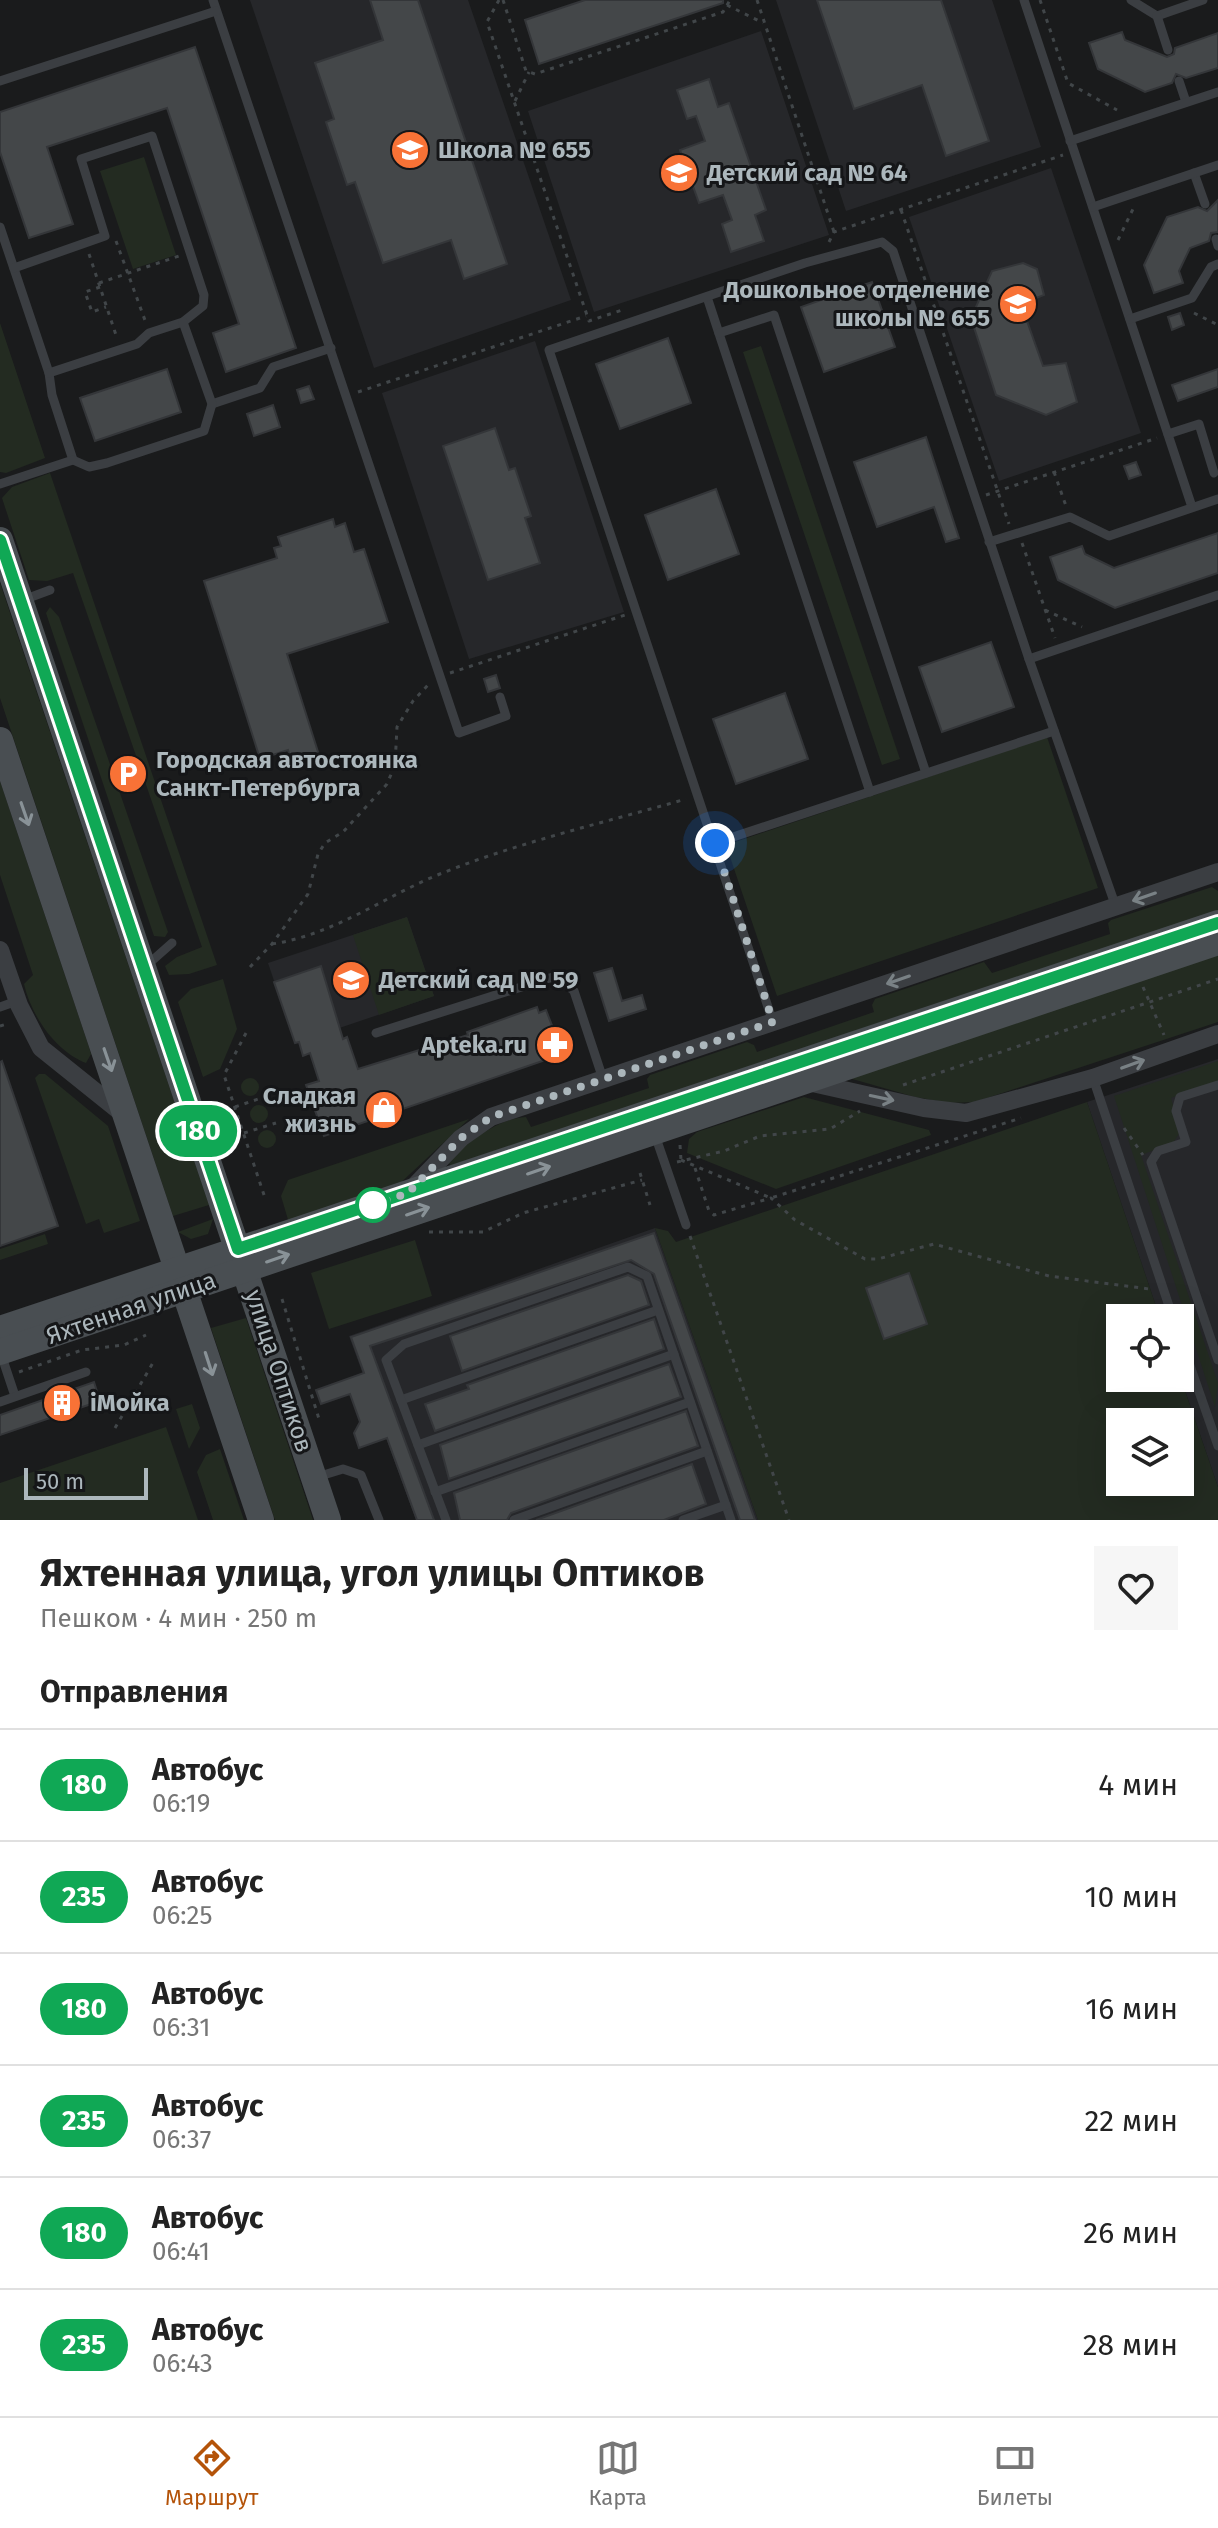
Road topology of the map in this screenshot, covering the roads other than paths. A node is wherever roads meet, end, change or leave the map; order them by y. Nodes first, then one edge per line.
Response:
1 (213, 0) edge
2 (1024, 0) edge
3 (1131, 0) edge
4 (1203, 0) edge
5 (216, 11) junction
6 (1157, 16) junction
7 (1168, 50) dead end
8 (0, 81) edge
9 (1179, 81) dead end
10 (1218, 92) edge
11 (1186, 102) junction
12 (1072, 146) junction
13 (1218, 165) edge
14 (1194, 173) junction
15 (1205, 204) dead end
16 (1093, 207) junction
17 (1, 233) edge
18 (1218, 264) edge
19 (14, 268) junction
20 (707, 297) junction
21 (1130, 319) junction
22 (183, 322) junction
23 (719, 333) junction
24 (331, 348) junction
25 (49, 373) junction
26 (212, 404) junction
27 (1168, 434) junction
28 (73, 460) junction
29 (1214, 473) dead end
30 (0, 484) edge
31 (1218, 499) edge
32 (1192, 507) junction
33 (0, 540) edge
34 (989, 542) junction
35 (50, 590) dead end
36 (1218, 595) edge
37 (21, 601) junction
38 (1029, 659) junction
39 (500, 697) dead end
40 (1054, 731) junction
41 (0, 740) edge
42 (926, 773) junction
43 (870, 792) junction
44 (715, 843) junction
45 (1218, 872) edge
46 (1116, 907) junction
47 (1218, 923) edge
48 (1218, 942) edge
49 (172, 943) dead end
50 (0, 950) edge
51 (143, 968) junction
52 (8, 1004) edge
53 (773, 1022) junction
54 (376, 1033) dead end
55 (1218, 1034) edge
56 (1093, 1078) junction
57 (603, 1079) junction
58 (806, 1081) junction
59 (1218, 1085) edge
60 (127, 1117) junction
61 (654, 1132) junction
62 (408, 1193) junction
63 (686, 1225) road end
64 (242, 1259) junction
65 (182, 1280) junction
66 (1168, 1304) edge
67 (658, 1310) junction
68 (0, 1329) edge
69 (674, 1354) junction
70 (1217, 1354) edge
71 (4, 1364) edge
72 (86, 1372) dead end
73 (1194, 1373) edge
74 (15, 1396) junction
75 (401, 1400) junction
76 (0, 1402) edge
77 (690, 1402) junction
78 (1215, 1427) edge
79 (418, 1445) junction
80 (1218, 1446) edge
81 (707, 1451) junction
82 (314, 1478) junction
83 (435, 1492) junction
84 (726, 1505) junction
85 (261, 1520) edge
86 (328, 1520) edge
87 (379, 1520) edge
88 (446, 1520) edge
89 (514, 1520) edge
90 (683, 1520) edge
91 (731, 1520) edge

1 - 5 lane
2 - 12 lane
3 - 6 lane
4 - 6 lane
5 - 8 lane
5 - 24 lane
6 - 7 lane
9 - 11 lane
10 - 11 lane
11 - 12 lane
12 - 16 lane
13 - 14 lane
14 - 15 lane
14 - 16 lane
16 - 21 lane
17 - 19 lane
18 - 21 lane
19 - 22 lane
19 - 25 lane
20 - 23 lane
20 - 34 lane
20 - 44 lane
21 - 27 lane
22 - 25 lane
22 - 26 lane
23 - 42 lane
23 - 43 lane
24 - 26 lane
24 - 39 lane
25 - 28 lane
26 - 28 lane
27 - 29 lane
27 - 32 lane
28 - 30 lane
31 - 32 lane
32 - 34 lane
33 - 37 street, улица Оптиков
34 - 38 lane
35 - 37 lane
36 - 38 lane
37 - 51 street, улица Оптиков
38 - 40 lane
40 - 42 lane
40 - 46 lane
41 -> 60 street
42 - 43 lane
43 - 44 lane
44 - 53 lane
45 -> 46 street
46 -> 53 street
47 - 62 street, Яхтенная улица
48 - 58 street, Яхтенная улица
49 - 51 lane
50 - 52 street
51 - 64 street, улица Оптиков
52 - 60 street
53 - 57 street
54 - 57 lane
56 -> 55 street
58 -> 56 street
56 - 66 lane
57 - 62 street
58 - 61 street, Яхтенная улица
59 - 70 lane
60 - 65 street
61 - 63 lane
64 -> 61 street, Яхтенная улица
62 - 64 street, Яхтенная улица
64 - 65 street, Яхтенная улица
64 - 82 street, улица Оптиков
65 - 68 street, Яхтенная улица
65 - 71 street, Яхтенная улица
65 -> 85 street
67 - 69 lane
67 - 75 lane
67 - 75 lane
69 - 77 lane
69 - 79 lane
71 - 74 lane
72 - 74 lane
73 - 78 lane
74 - 76 lane
75 - 79 lane
77 - 81 lane
77 - 83 lane
78 - 80 lane
79 - 83 lane
81 - 84 lane
81 - 89 lane
82 - 86 street, улица Оптиков
82 - 87 lane
83 - 88 lane
84 - 90 lane
84 - 91 lane

